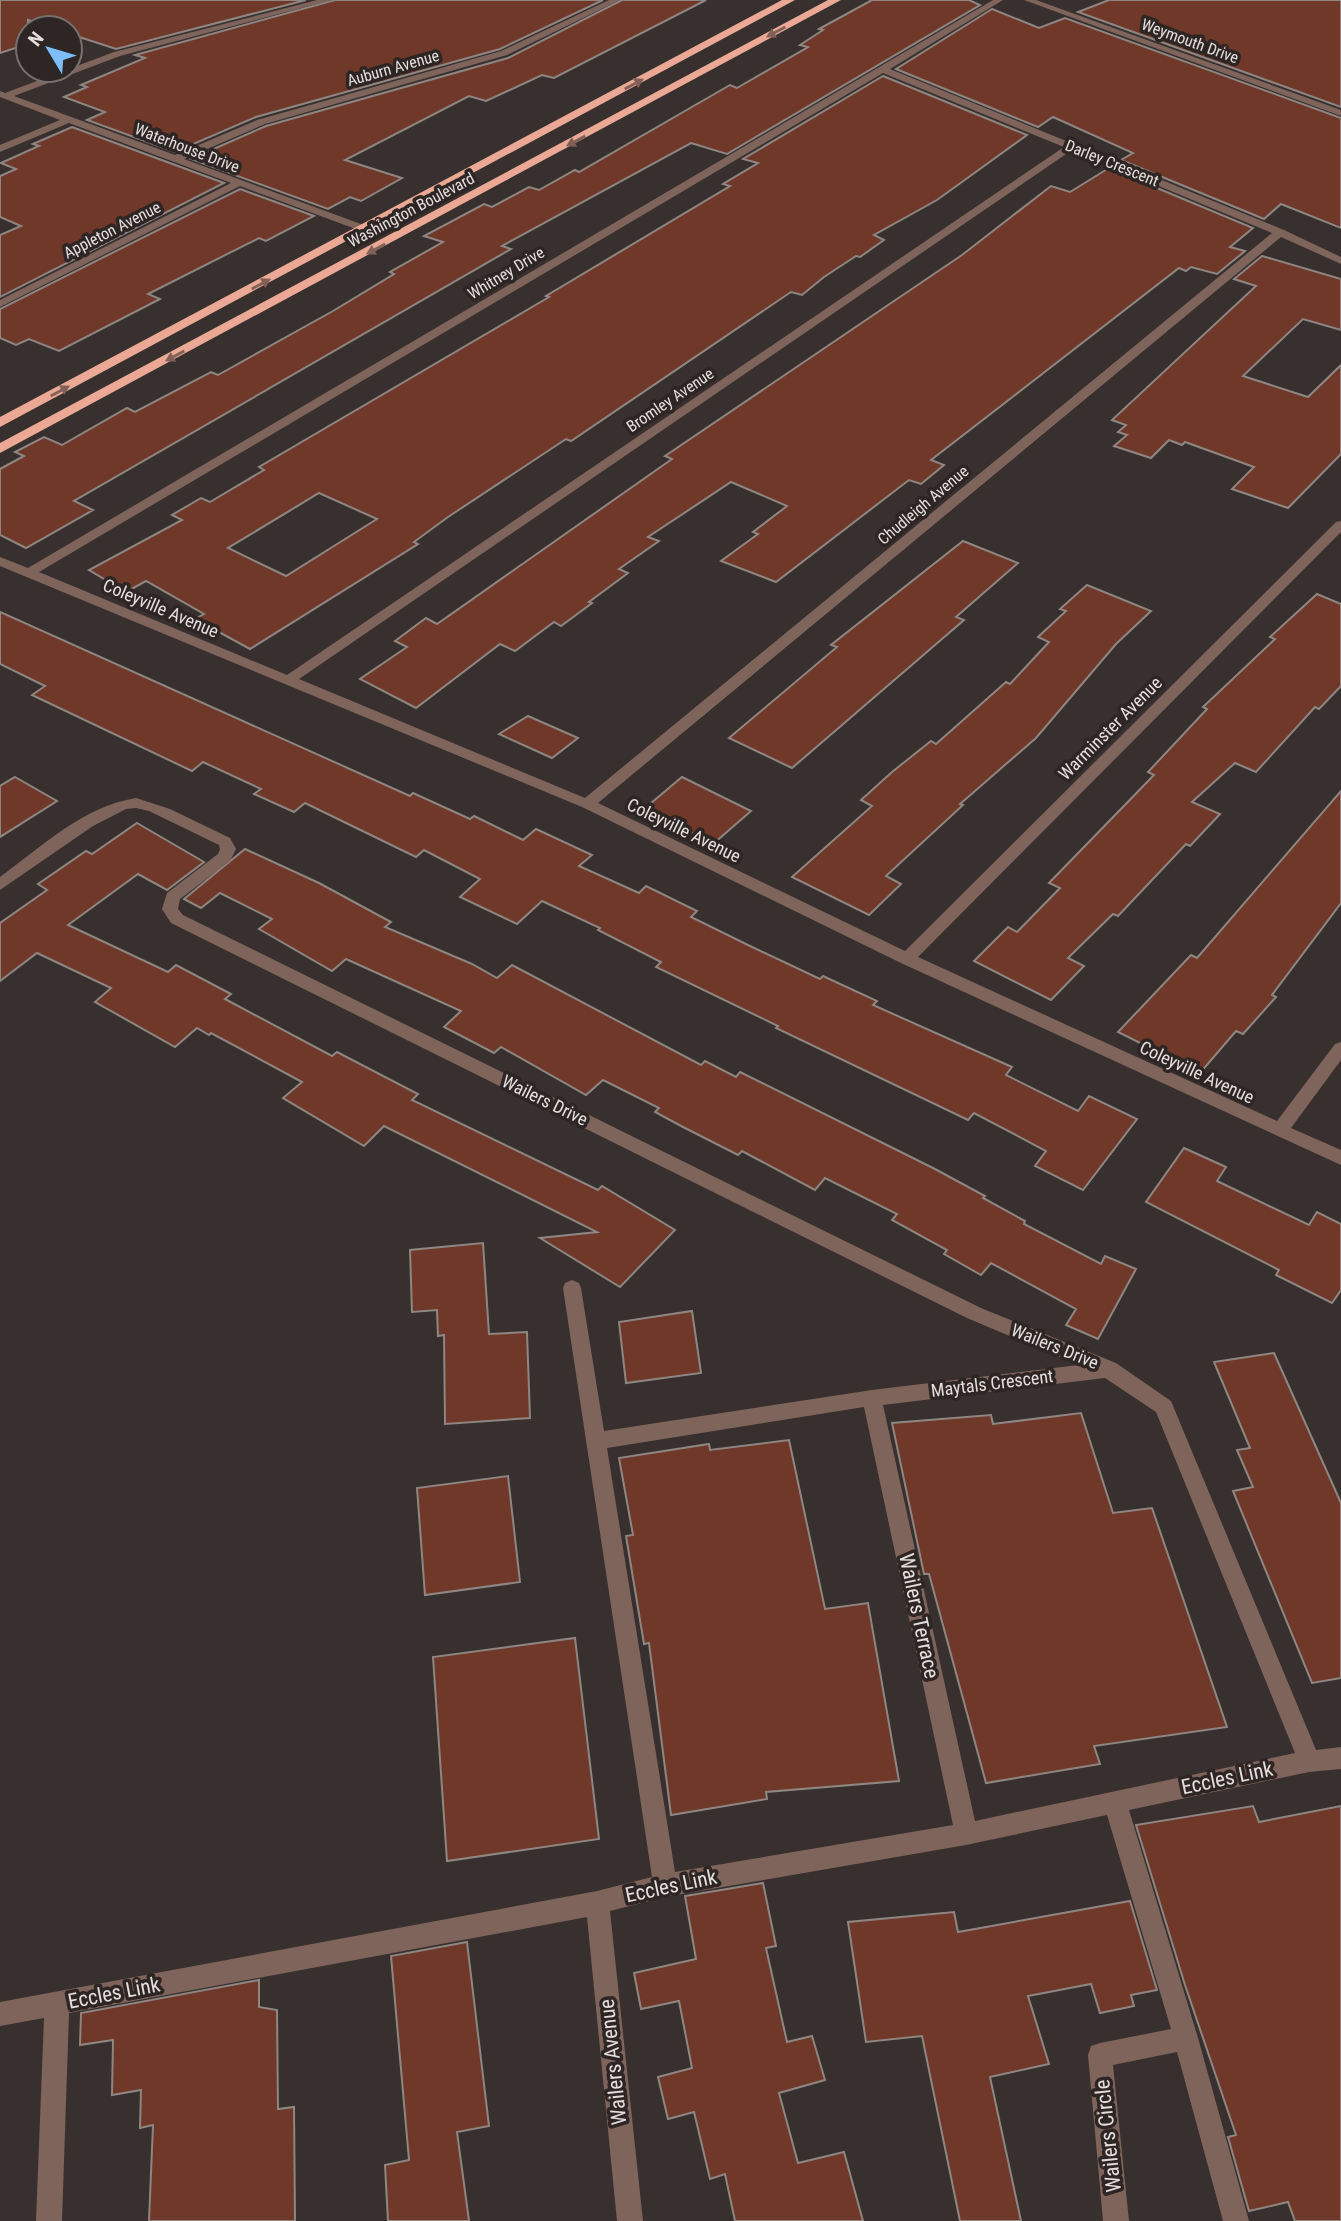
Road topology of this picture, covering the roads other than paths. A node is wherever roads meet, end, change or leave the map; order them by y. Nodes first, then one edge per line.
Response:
1 (328, 0) edge
2 (616, 0) edge
3 (790, 0) edge
4 (836, 0) edge
5 (999, 0) edge
6 (1028, 0) edge
7 (882, 69) junction
8 (3, 95) edge
9 (1341, 113) edge
10 (65, 121) junction
11 (1072, 146) junction
12 (0, 149) edge
13 (175, 159) junction
14 (237, 184) junction
15 (365, 229) junction
16 (1280, 232) junction
17 (1341, 261) edge
18 (0, 304) edge
19 (0, 423) edge
20 (0, 449) edge
21 (1341, 525) edge
22 (0, 561) edge
23 (29, 573) junction
24 (287, 681) junction
25 (587, 804) junction
26 (0, 886) edge
27 (907, 959) junction
28 (1341, 1048) edge
29 (1279, 1131) junction
30 (1341, 1158) edge
31 (572, 1288) dead end
32 (1110, 1369) junction
33 (872, 1398) junction
34 (596, 1441) junction
35 (1341, 1758) edge
36 (1309, 1761) junction
37 (1115, 1802) junction
38 (966, 1834) junction
39 (665, 1885) junction
40 (597, 1903) junction
41 (57, 2004) junction
42 (0, 2014) edge
43 (1186, 2038) junction
44 (48, 2221) edge
45 (630, 2221) edge
46 (1116, 2221) edge
47 (1237, 2221) edge

1 - 8 street
2 - 13 street, Auburn Avenue
15 -> 3 highway, Washington Boulevard
4 -> 20 highway, Washington Boulevard
5 - 7 street, Whitney Drive
6 - 9 street, Weymouth Drive
7 - 11 street, Darley Crescent
7 - 23 street, Whitney Drive
8 - 10 street, Waterhouse Drive
10 - 12 street
10 - 13 street, Waterhouse Drive
11 - 16 street, Darley Crescent
11 - 24 street, Bromley Avenue
13 - 14 street, Waterhouse Drive
14 - 15 street, Waterhouse Drive
14 - 18 street, Appleton Avenue
19 -> 15 highway, Washington Boulevard
16 - 17 street, Darley Crescent
16 - 25 street, Chudleigh Avenue
21 - 27 street, Warminster Avenue
22 - 23 street, Coleyville Avenue
23 - 24 street, Coleyville Avenue
24 - 25 street, Coleyville Avenue
25 - 27 street, Coleyville Avenue
26 - 32 street, Wailers Drive
27 - 29 street, Coleyville Avenue
28 - 29 street
29 - 30 street, Coleyville Avenue
31 - 34 street
32 - 33 street, Maytals Crescent
32 - 36 street
33 - 34 street, Maytals Crescent
33 - 38 street, Wailers Terrace
34 - 39 street
35 - 36 street, Eccles Link
36 - 37 street, Eccles Link
37 - 38 street, Eccles Link
37 - 43 street
38 - 39 street, Eccles Link
39 - 40 street, Eccles Link
40 - 41 street, Eccles Link
40 - 45 street, Wailers Avenue
41 - 42 street, Eccles Link
41 - 44 street
43 - 46 street, Wailers Circle
43 - 47 street

